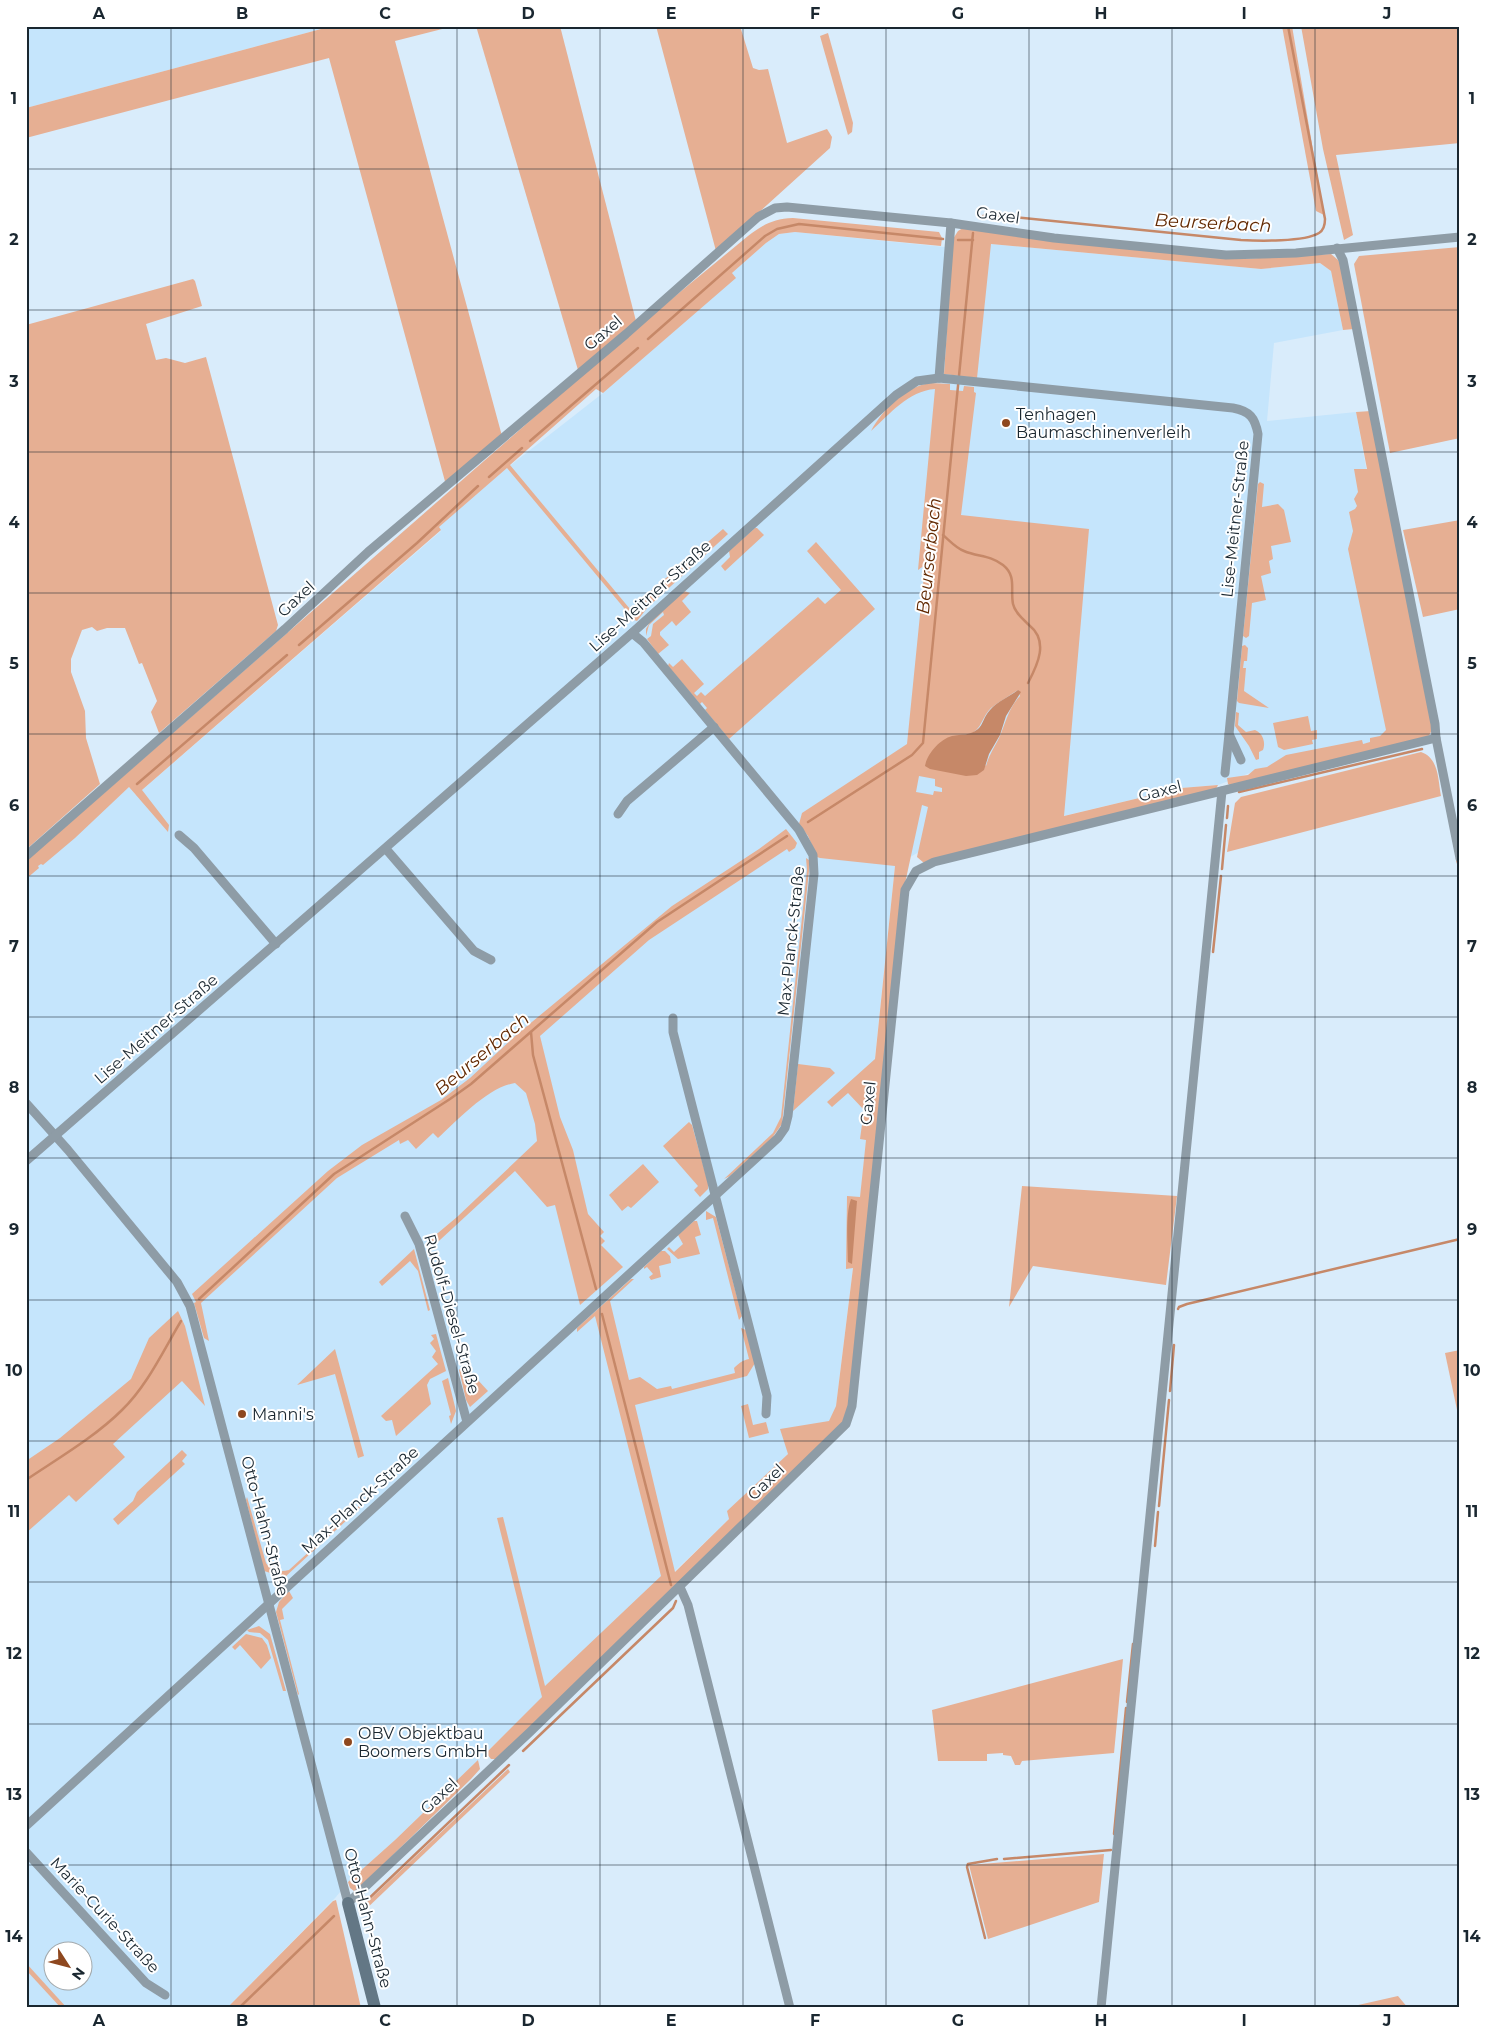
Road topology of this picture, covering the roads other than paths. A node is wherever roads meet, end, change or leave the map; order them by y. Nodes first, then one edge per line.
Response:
1 (951, 223) junction
2 (1460, 237) edge
3 (1338, 248) junction
4 (938, 378) junction
5 (632, 632) junction
6 (714, 727) junction
7 (1229, 734) junction
8 (1436, 738) junction
9 (1242, 760) dead end
10 (1225, 773) dead end
11 (1222, 791) junction
12 (618, 814) dead end
13 (179, 836) dead end
14 (386, 849) junction
15 (26, 856) edge
16 (1460, 858) edge
17 (276, 944) junction
18 (491, 960) dead end
19 (672, 1018) dead end
20 (26, 1103) edge
21 (55, 1137) junction
22 (26, 1161) edge
23 (714, 1195) junction
24 (405, 1216) dead end
25 (766, 1414) dead end
26 (467, 1422) junction
27 (680, 1587) junction
28 (268, 1604) junction
29 (26, 1826) edge
30 (26, 1852) edge
31 (348, 1903) junction
32 (166, 1995) dead end
33 (375, 2008) edge
34 (790, 2008) edge
35 (1101, 2008) edge

1 - 3 street, Gaxel
1 - 4 street
1 - 15 street, Gaxel
2 - 3 street, Gaxel
3 - 8 street
4 - 5 street, Lise-Meitner-Straße
4 - 7 street, Lise-Meitner-Straße
5 - 6 street, Max-Planck-Straße
5 - 14 street, Lise-Meitner-Straße
6 - 12 street
6 - 23 street, Max-Planck-Straße
7 - 9 street
7 - 10 street, Lise-Meitner-Straße
8 - 11 street, Gaxel
8 - 16 street
11 - 27 street, Gaxel
11 - 35 street
13 - 17 street
14 - 17 street, Lise-Meitner-Straße
14 - 18 street
17 - 21 street, Lise-Meitner-Straße
19 - 23 street
20 - 21 street, Otto-Hahn-Straße
21 - 22 street, Lise-Meitner-Straße
21 - 28 street, Otto-Hahn-Straße
23 - 25 street
23 - 26 street, Max-Planck-Straße
24 - 26 street, Rudolf-Diesel-Straße
26 - 28 street, Max-Planck-Straße
27 - 31 street, Gaxel
27 - 34 street
28 - 29 street, Max-Planck-Straße
28 - 31 street, Otto-Hahn-Straße
30 - 32 street, Marie-Curie-Straße
31 - 33 street, Otto-Hahn-Straße

